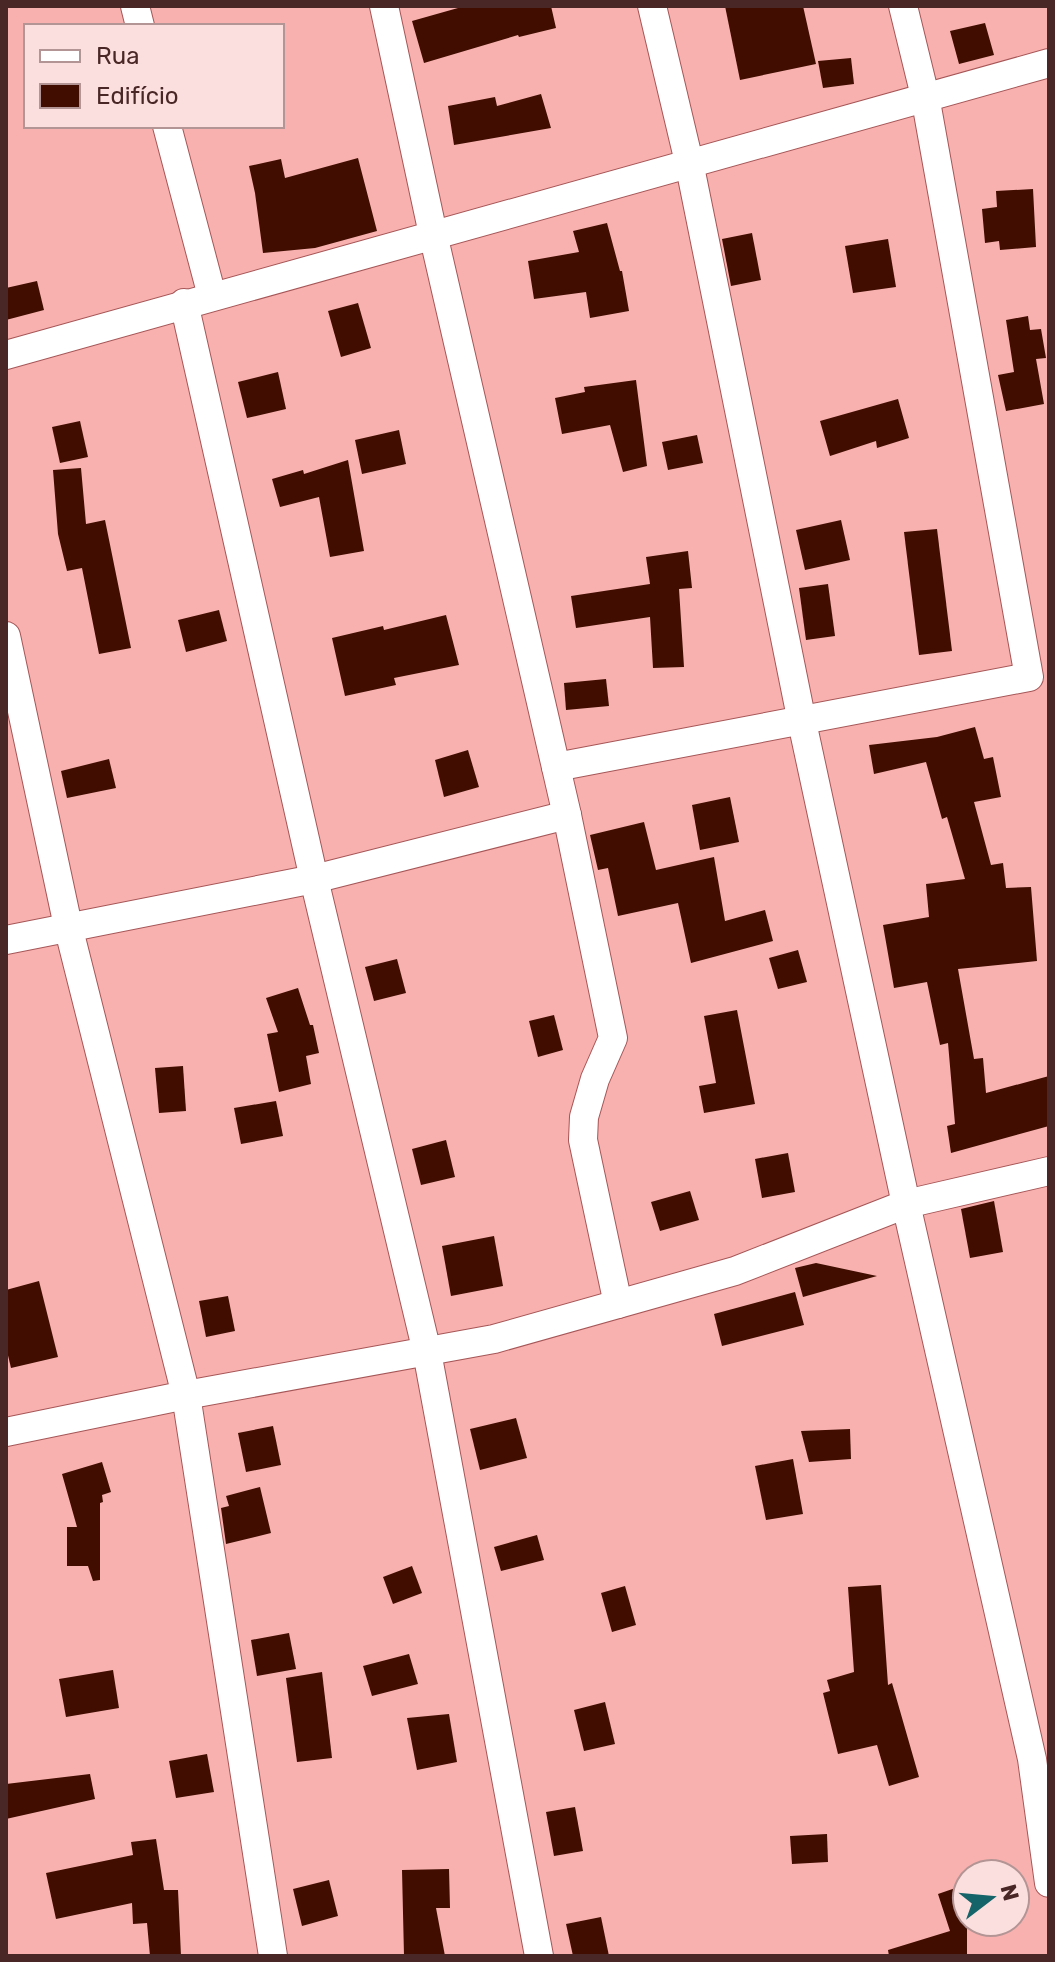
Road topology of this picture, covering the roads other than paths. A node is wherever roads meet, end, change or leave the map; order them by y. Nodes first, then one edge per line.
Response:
1 (384, 6) edge
2 (652, 6) edge
3 (903, 6) edge
4 (1049, 63) edge
5 (925, 96) junction
6 (168, 128) edge
7 (689, 162) junction
8 (433, 234) junction
9 (212, 296) junction
10 (184, 303) junction
11 (6, 355) edge
12 (6, 636) edge
13 (1039, 675) edge
14 (802, 722) junction
15 (556, 767) junction
16 (567, 815) junction
17 (314, 879) junction
18 (68, 926) junction
19 (6, 940) edge
20 (1049, 1171) edge
21 (906, 1204) junction
22 (618, 1304) junction
23 (427, 1352) junction
24 (186, 1395) junction
25 (6, 1432) edge
26 (1041, 1754) edge
27 (1049, 1883) edge
28 (273, 1956) edge
29 (539, 1956) edge

1 - 8 street
2 - 7 street
3 - 5 street
4 - 5 street
5 - 7 street
5 - 13 street
6 - 9 street
7 - 8 street
7 - 14 street
8 - 9 street
8 - 15 street
9 - 10 street
10 - 11 street
10 - 17 street
12 - 18 street
13 - 14 street
14 - 15 street
14 - 21 street
15 - 16 street
16 - 17 street
16 - 22 street
17 - 18 street
17 - 23 street
18 - 19 street
18 - 24 street
20 - 21 street
21 - 22 street
21 - 26 street
22 - 23 street
23 - 24 street
23 - 29 street
24 - 25 street
24 - 28 street
26 - 27 street

